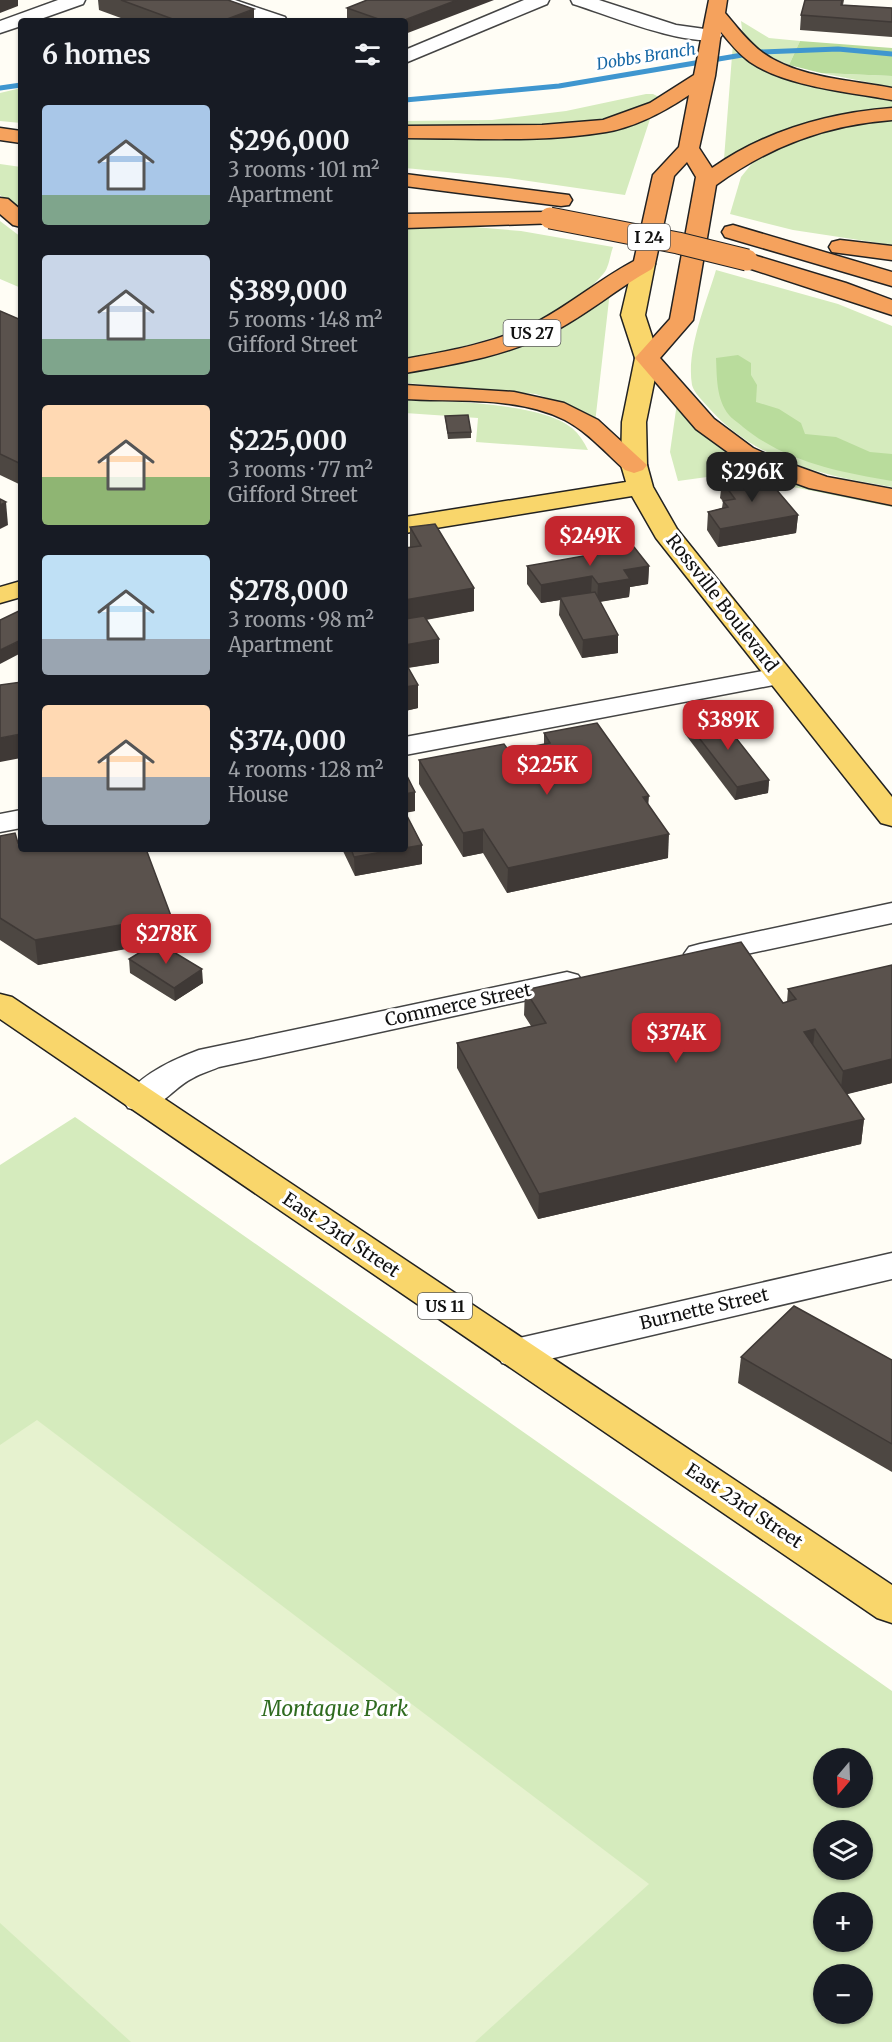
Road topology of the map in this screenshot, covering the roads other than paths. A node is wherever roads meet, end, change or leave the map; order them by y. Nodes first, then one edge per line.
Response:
1 (76, 0) edge
2 (217, 0) edge
3 (540, 0) edge
4 (580, 0) edge
5 (717, 7) edge
6 (25, 18) edge
7 (269, 18) edge
8 (18, 21) edge
9 (0, 27) edge
10 (712, 35) junction
11 (408, 56) edge
12 (706, 66) junction
13 (892, 94) edge
14 (892, 114) edge
15 (18, 132) edge
16 (408, 132) edge
17 (0, 133) edge
18 (18, 136) edge
19 (689, 148) junction
20 (0, 153) edge
21 (18, 155) edge
22 (408, 181) edge
23 (707, 182) junction
24 (408, 200) edge
25 (0, 204) edge
26 (584, 204) dead end
27 (555, 209) junction
28 (630, 212) dead end
29 (18, 218) edge
30 (408, 221) edge
31 (733, 232) junction
32 (892, 253) edge
33 (644, 264) junction
34 (892, 279) edge
35 (892, 308) edge
36 (647, 358) junction
37 (408, 365) edge
38 (408, 392) edge
39 (637, 476) junction
40 (892, 497) edge
41 (408, 524) edge
42 (18, 586) edge
43 (18, 590) edge
44 (0, 595) edge
45 (779, 676) junction
46 (408, 745) edge
47 (892, 817) edge
48 (18, 820) edge
49 (0, 823) edge
50 (892, 913) edge
51 (673, 960) edge
52 (592, 977) edge
53 (0, 1004) edge
54 (140, 1100) junction
55 (892, 1266) edge
56 (515, 1353) junction
57 (892, 1606) edge

1 - 6 street
2 - 7 street
3 - 11 street
4 - 10 street
5 - 10 highway
5 - 13 highway
8 - 9 street
10 - 12 highway
12 - 16 highway
12 - 19 highway
14 - 23 highway
15 - 17 highway
17 - 18 highway
19 - 23 highway
19 - 33 highway, Rossville Boulevard
20 - 21 highway
22 - 27 highway, I 24
23 - 36 highway
24 - 27 highway, I 24
25 - 29 highway
26 - 27 highway, I 24
27 - 30 highway
27 - 35 highway, I 24, bridge
28 - 31 highway, I 24
31 - 32 highway
31 - 34 highway, I 24
33 - 36 main road, Rossville Boulevard
33 - 37 highway, US 27
36 - 39 main road, Rossville Boulevard
36 - 40 highway
38 - 39 highway
39 - 41 main road
39 - 45 main road, Rossville Boulevard
42 - 44 street
43 - 44 main road
45 - 46 street
45 - 47 main road, Rossville Boulevard
48 - 49 street
50 - 51 street
52 - 54 street, Commerce Street
53 - 54 main road, East 23rd Street / US 11
54 - 56 main road, East 23rd Street / US 11
55 - 56 street, Burnette Street
56 - 57 main road, East 23rd Street / US 11

